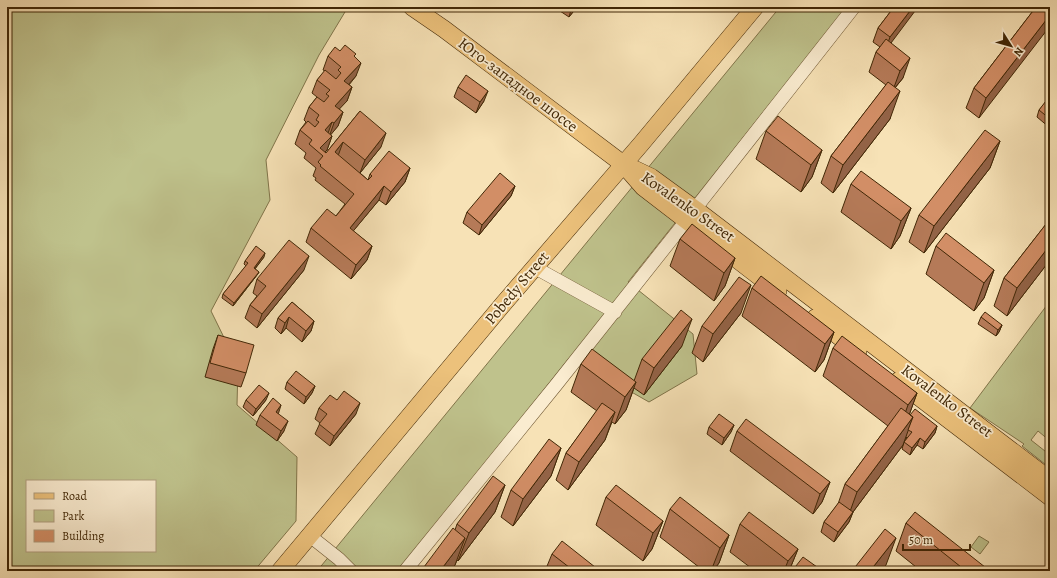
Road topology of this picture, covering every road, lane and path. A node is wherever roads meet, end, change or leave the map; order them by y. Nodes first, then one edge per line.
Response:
1 (412, 7) edge
2 (755, 7) edge
3 (854, 7) edge
4 (623, 164) junction
5 (690, 215) junction
6 (681, 239) edge
7 (534, 267) junction
8 (615, 312) junction
9 (961, 420) junction
10 (1050, 480) edge
11 (1050, 497) edge
12 (310, 536) junction
13 (280, 571) edge
14 (351, 571) edge
15 (406, 571) edge
16 (416, 571) edge

1 - 4 main road, Юго-западное шоссе
2 - 4 main road, Pobedy Street
3 - 5 street
4 - 5 main road, Kovalenko Street
4 - 7 main road, Pobedy Street
5 - 8 street
5 - 9 main road, Kovalenko Street
6 - 16 street
7 - 8 street
7 - 12 main road, Pobedy Street
8 - 15 street
9 - 10 main road, Kovalenko Street
9 - 11 main road, Kovalenko Street
12 - 13 main road, Pobedy Street
12 - 14 street

